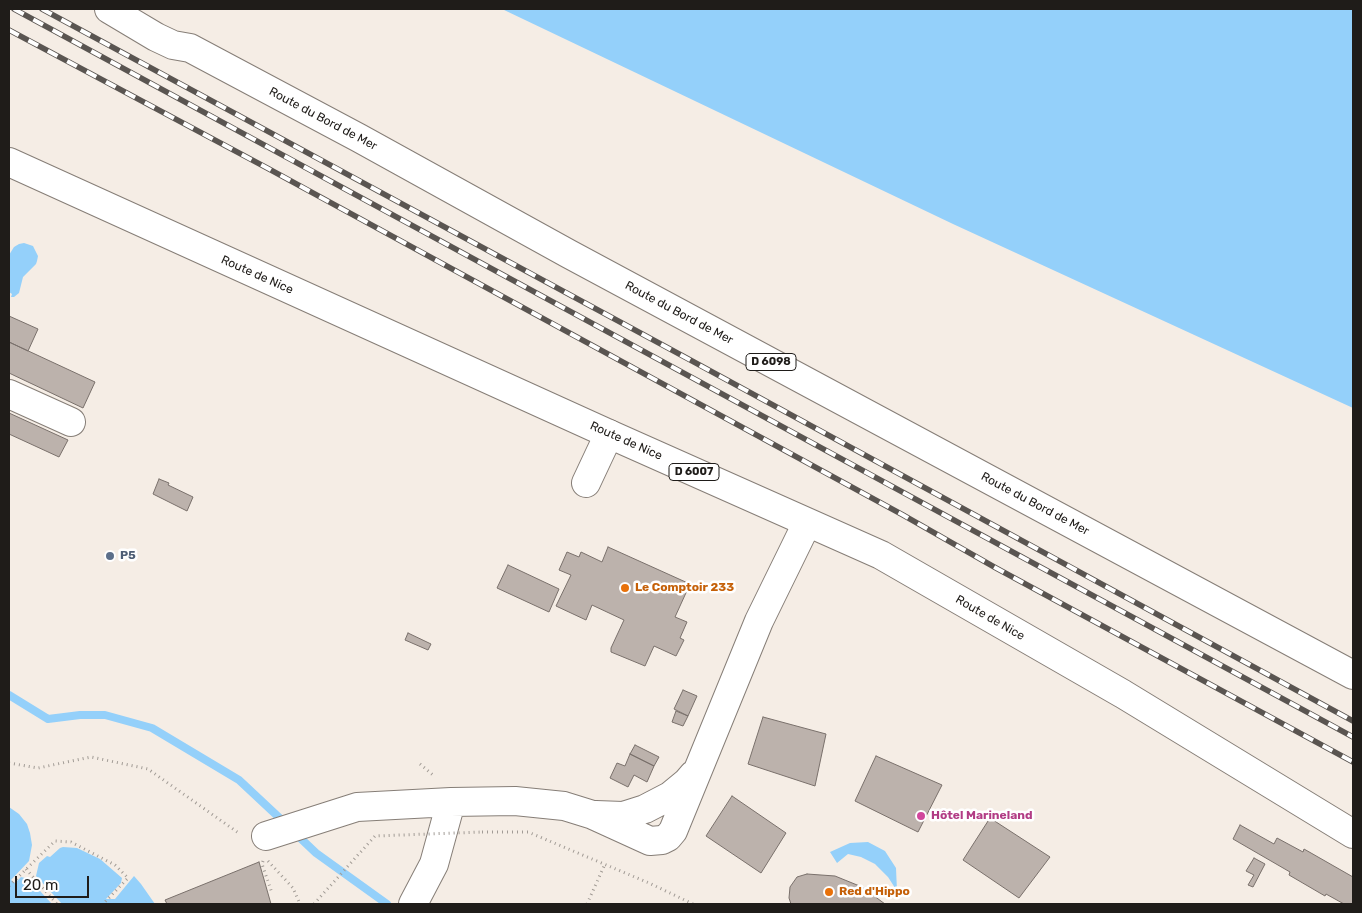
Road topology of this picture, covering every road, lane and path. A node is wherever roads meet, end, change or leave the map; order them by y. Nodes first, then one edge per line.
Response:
1 (109, 9) edge
2 (140, 9) edge
3 (190, 48) junction
4 (9, 162) edge
5 (9, 394) edge
6 (71, 422) dead end
7 (609, 434) junction
8 (586, 483) dead end
9 (807, 522) junction
10 (1353, 674) edge
11 (9, 762) edge
12 (698, 768) junction
13 (576, 786) dead end
14 (451, 802) junction
15 (594, 815) junction
16 (1353, 834) edge
17 (261, 841) junction
18 (262, 864) dead end
19 (605, 864) junction
20 (26, 869) junction
21 (9, 886) edge
22 (272, 894) dead end
23 (416, 899) edge
24 (57, 904) edge
25 (102, 904) edge
26 (300, 904) edge
27 (314, 904) edge
28 (587, 904) edge
29 (693, 904) edge

1 - 3 main road, Route du Bord de Mer / D 6098
2 - 3 main road, Route du Bord de Mer / D 6098
3 - 10 main road, Route du Bord de Mer / D 6098
4 - 7 main road, Route de Nice / D 6007
5 - 6 main road
7 - 8 main road
7 - 9 main road, Route de Nice / D 6007
9 - 12 main road
9 - 16 main road, Route de Nice / D 6007
11 - 17 path
12 - 15 main road
12 - 15 main road
13 - 15 main road
14 - 15 main road
14 - 17 main road
14 - 23 main road
17 - 26 path
18 - 22 path
19 - 27 path, bridge
19 - 28 path
19 - 29 path
20 - 21 path
20 - 24 path
20 - 25 path

